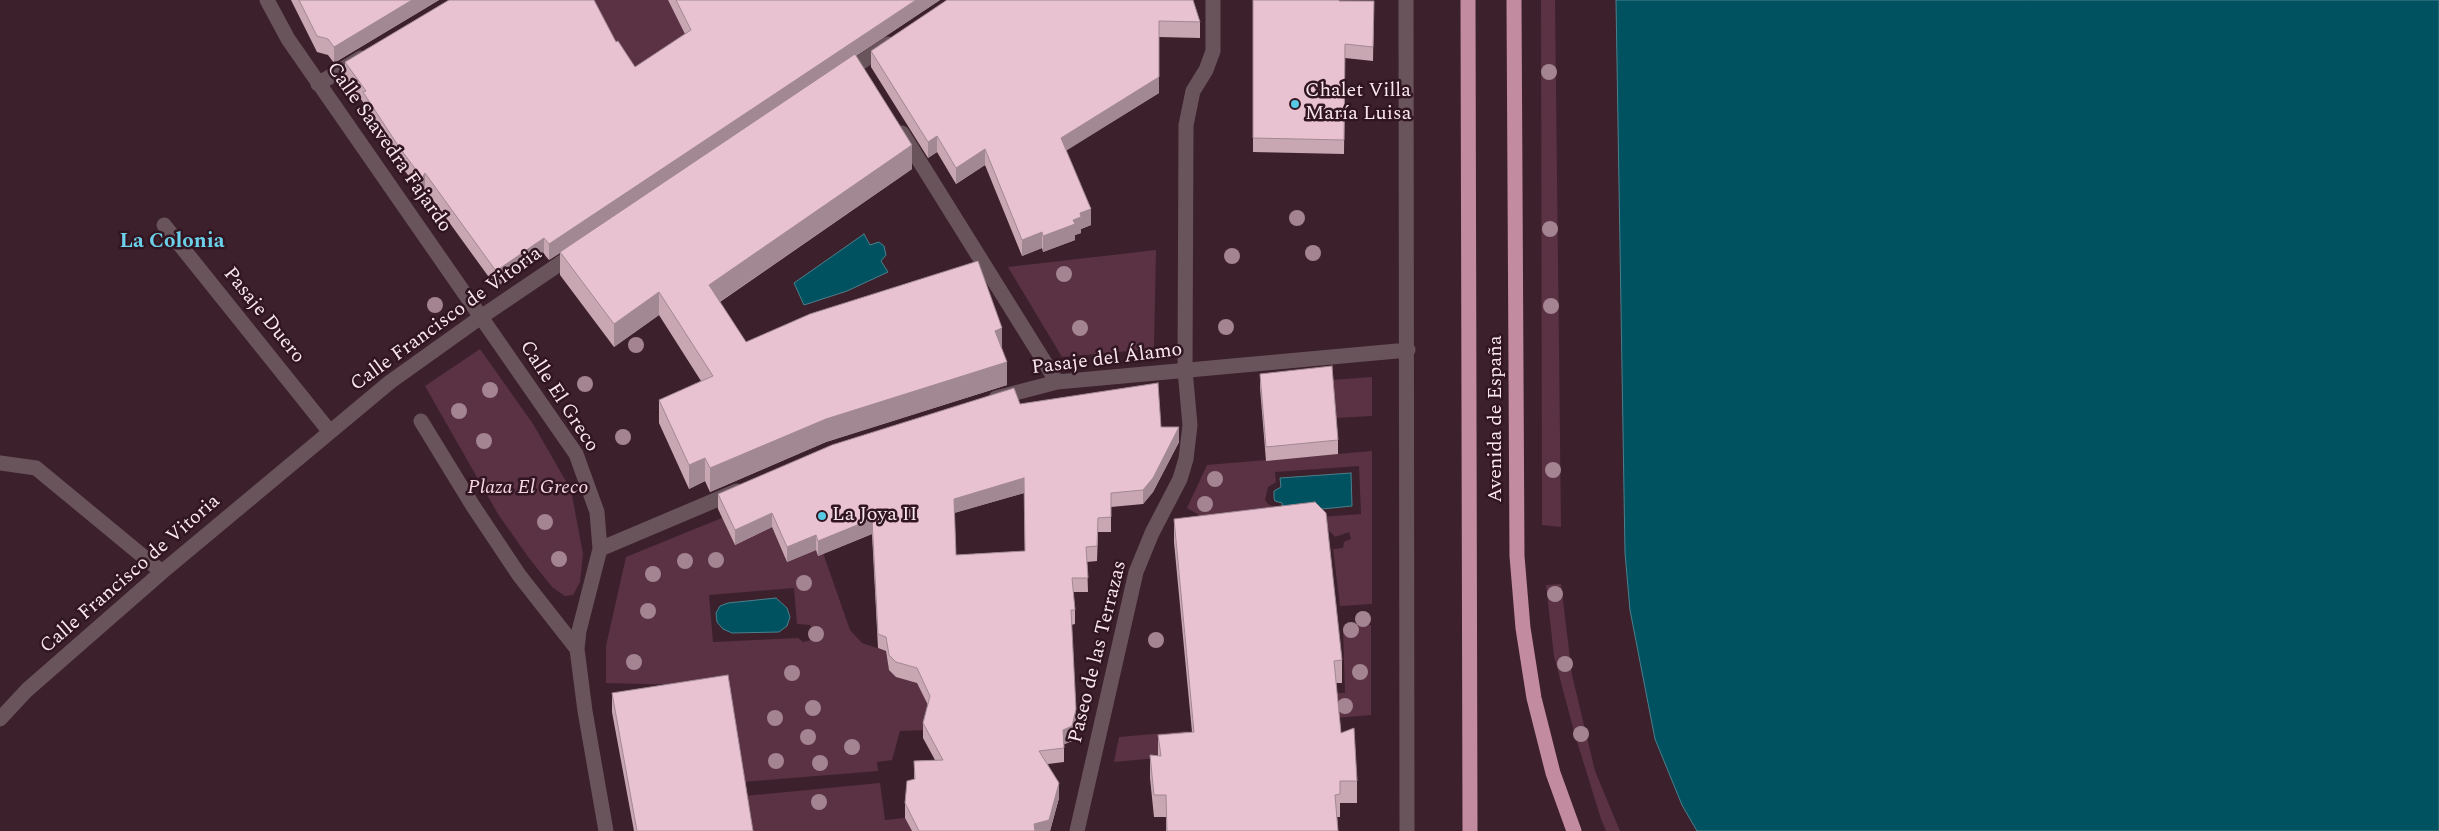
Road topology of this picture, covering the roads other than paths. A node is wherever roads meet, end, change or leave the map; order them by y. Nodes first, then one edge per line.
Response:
1 (267, 0) edge
2 (1213, 0) edge
3 (1406, 0) edge
4 (1468, 0) edge
5 (1514, 0) edge
6 (898, 37) edge
7 (372, 51) edge
8 (858, 64) junction
9 (834, 80) edge
10 (869, 81) edge
11 (318, 84) junction
12 (895, 122) edge
13 (164, 226) dead end
14 (588, 245) edge
15 (481, 316) junction
16 (1408, 350) junction
17 (1185, 370) junction
18 (1057, 382) junction
19 (979, 404) edge
20 (421, 420) dead end
21 (330, 432) junction
22 (0, 464) edge
23 (747, 486) edge
24 (600, 549) junction
25 (162, 572) junction
26 (577, 649) junction
27 (0, 719) edge
28 (606, 831) edge
29 (1076, 831) edge
30 (1407, 831) edge
31 (1470, 831) edge
32 (1574, 831) edge

1 - 11 street, Calle Saavedra Fajardo
2 - 17 street, Paseo de las Terrazas
3 - 16 street
4 - 31 highway, Avenida de España
5 - 32 highway, Avenida de España
6 - 8 street
7 - 11 street
8 - 9 street
8 - 10 street
11 - 15 street, Calle Saavedra Fajardo
12 - 18 street
13 - 21 street, Pasaje Duero
14 - 15 street, Calle Francisco de Vitoria
15 - 21 street, Calle Francisco de Vitoria
15 - 24 street, Calle El Greco
16 - 17 street, Pasaje del Álamo
16 - 30 street
17 - 18 street, Pasaje del Álamo
17 - 29 street, Paseo de las Terrazas
18 - 19 street, Pasaje del Álamo
20 - 26 street
21 - 25 street, Calle Francisco de Vitoria
22 - 25 street
23 - 24 street
24 - 26 street, Calle El Greco
25 - 27 street, Calle Francisco de Vitoria
26 - 28 street, Calle El Greco

